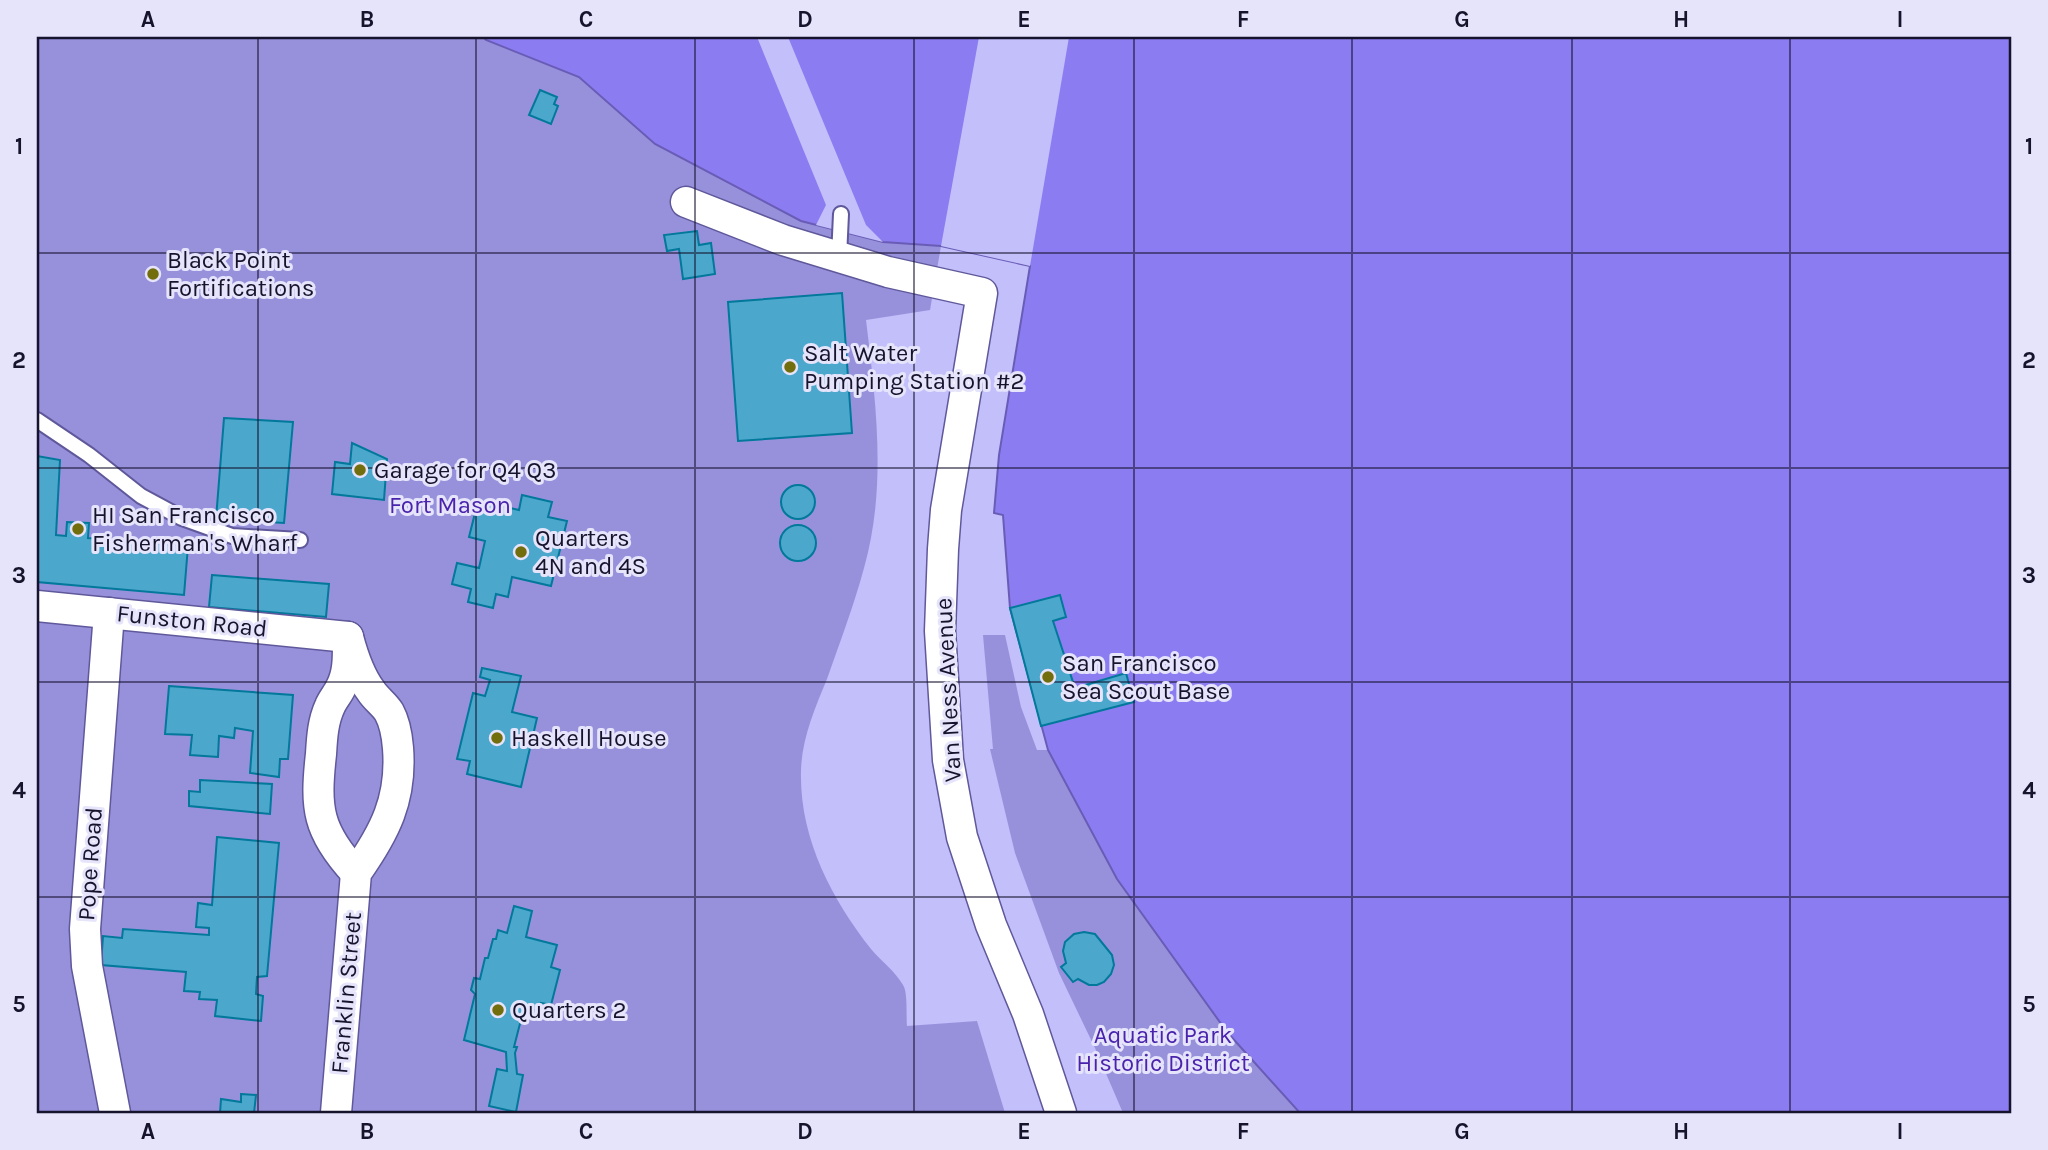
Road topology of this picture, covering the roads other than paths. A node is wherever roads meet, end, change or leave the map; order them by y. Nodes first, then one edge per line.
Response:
1 (686, 202) dead end
2 (841, 214) dead end
3 (839, 257) junction
4 (37, 420) edge
5 (300, 540) dead end
6 (37, 606) edge
7 (109, 613) junction
8 (348, 637) junction
9 (356, 873) junction
10 (115, 1113) edge
11 (336, 1113) edge
12 (1061, 1113) edge

1 - 3 street
2 - 3 lane
3 - 12 street, Van Ness Avenue
4 - 5 lane
6 - 7 street, Funston Road
7 - 8 street, Funston Road
7 - 10 street, Pope Road
8 - 9 street
8 - 9 street, Franklin Street
9 - 11 street, Franklin Street

